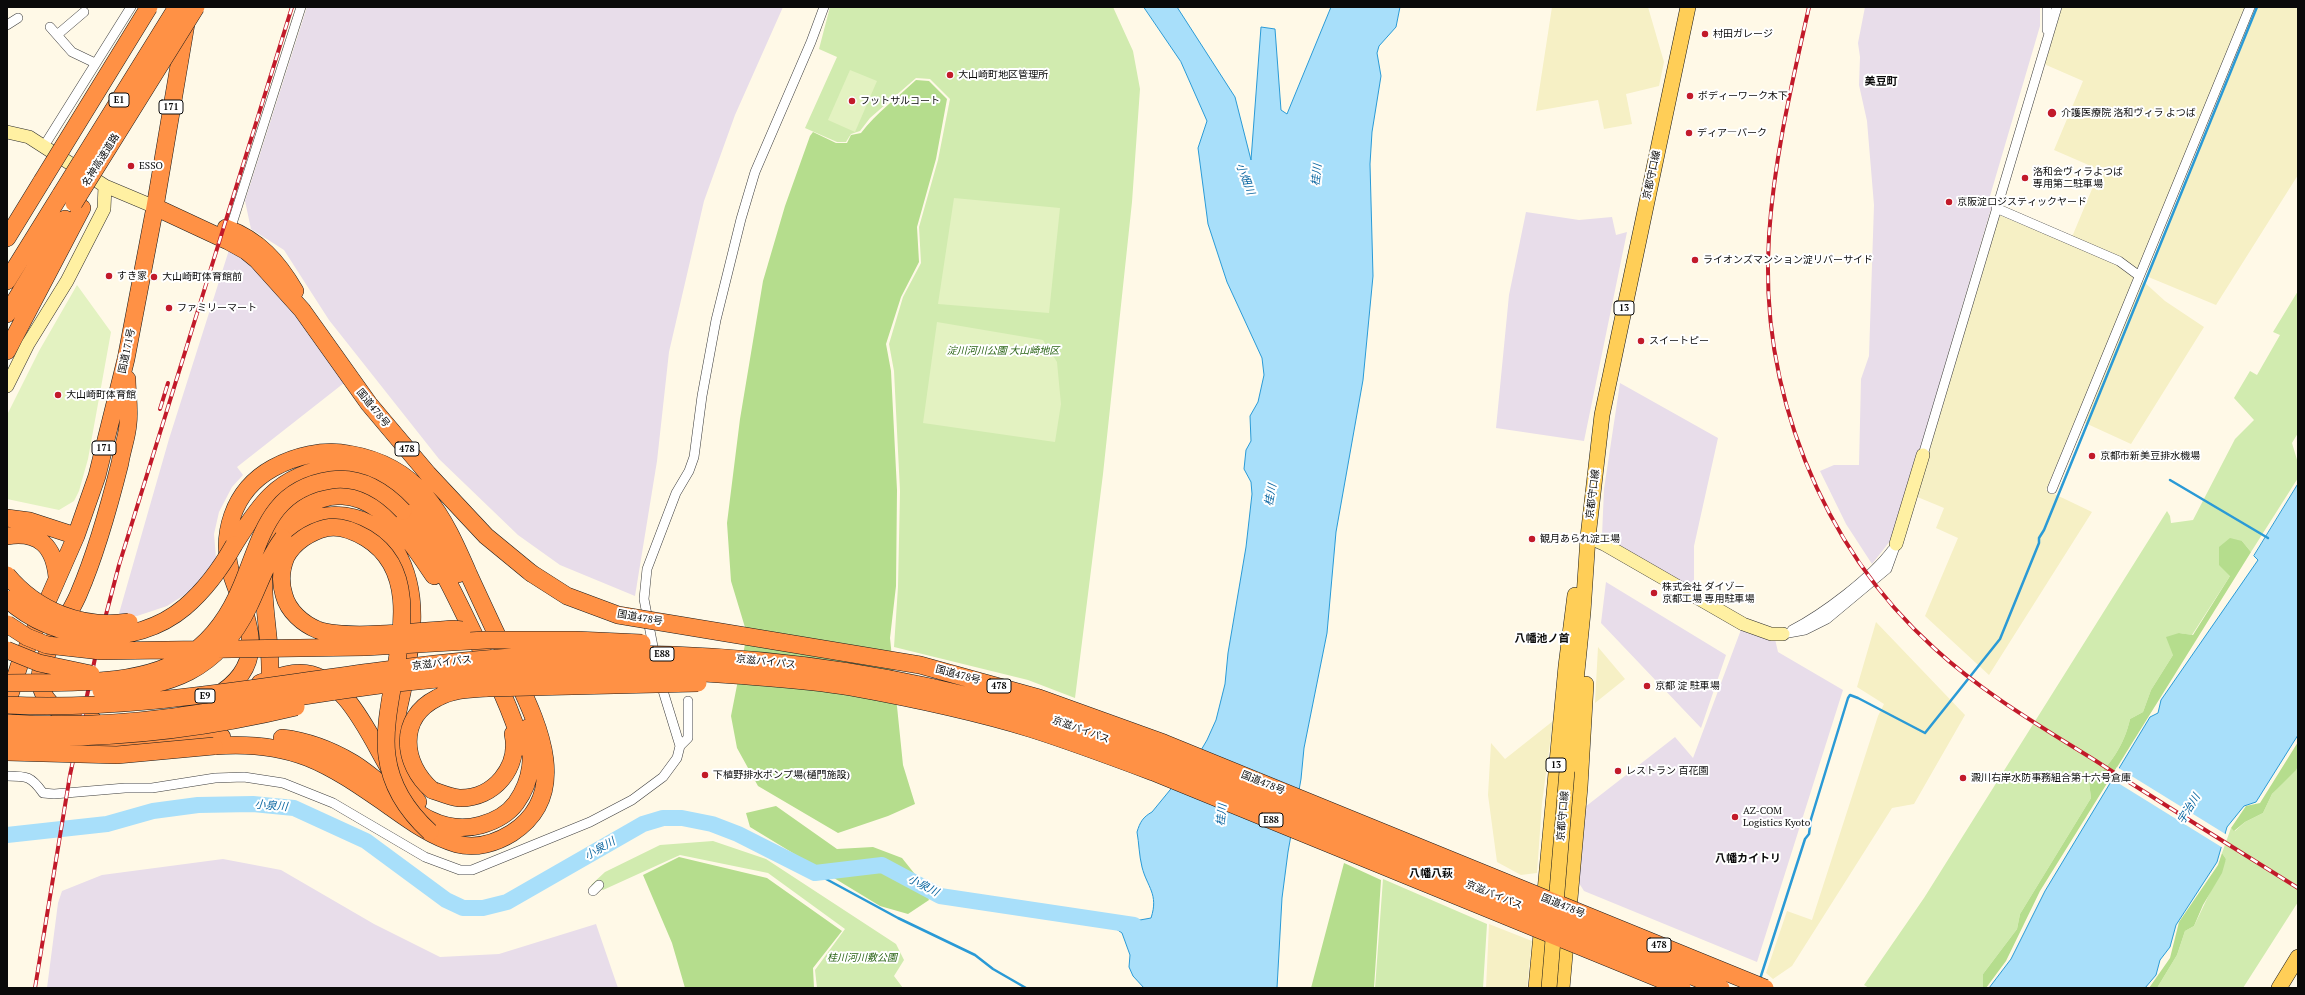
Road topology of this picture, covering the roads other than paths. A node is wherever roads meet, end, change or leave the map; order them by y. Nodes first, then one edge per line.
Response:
1 (131, 7) edge
2 (149, 7) edge
3 (177, 7) edge
4 (189, 7) edge
5 (196, 7) edge
6 (301, 7) edge
7 (824, 7) edge
8 (1688, 7) edge
9 (2047, 7) edge
10 (2057, 7) edge
11 (2250, 7) edge
12 (84, 12) dead end
13 (18, 18) dead end
14 (7, 24) edge
15 (50, 27) dead end
16 (57, 35) junction
17 (2047, 39) junction
18 (95, 64) junction
19 (7, 132) edge
20 (44, 146) junction
21 (42, 181) junction
22 (105, 186) junction
23 (130, 197) junction
24 (72, 202) junction
25 (155, 207) junction
26 (1996, 208) junction
27 (104, 209) junction
28 (7, 218) edge
29 (230, 230) junction
30 (7, 238) edge
31 (2138, 275) junction
32 (7, 281) edge
33 (302, 310) junction
34 (7, 314) edge
35 (7, 351) edge
36 (126, 358) junction
37 (7, 386) edge
38 (1923, 455) joint
39 (694, 457) junction
40 (696, 467) dead end
41 (2052, 489) dead end
42 (409, 508) junction
43 (7, 518) edge
44 (7, 536) edge
45 (76, 536) junction
46 (1588, 540) junction
47 (1896, 544) joint
48 (234, 545) junction
49 (448, 556) junction
50 (7, 575) edge
51 (58, 577) junction
52 (7, 599) edge
53 (7, 624) edge
54 (492, 624) junction
55 (1783, 634) joint
56 (476, 638) junction
57 (576, 640) junction
58 (7, 650) edge
59 (182, 660) junction
60 (402, 678) junction
61 (7, 683) edge
62 (923, 685) junction
63 (849, 687) junction
64 (7, 696) edge
65 (688, 700) dead end
66 (7, 704) edge
67 (508, 708) junction
68 (192, 711) junction
69 (13, 721) edge
70 (113, 724) junction
71 (15, 739) edge
72 (185, 740) junction
73 (680, 746) junction
74 (7, 752) edge
75 (7, 776) edge
76 (1551, 785) junction
77 (1580, 787) junction
78 (418, 802) junction
79 (430, 832) junction
80 (1554, 902) junction
81 (2298, 957) edge
82 (1536, 988) edge
83 (1548, 988) edge
84 (1562, 988) edge
85 (1682, 988) edge
86 (1721, 988) edge
87 (1765, 988) edge
88 (2279, 988) edge

1 - 18 street
2 - 21 highway, E1, bridge
3 - 24 highway, 名神高速道路 / E1, bridge
4 - 25 highway, 国道171号 / 171
5 - 24 highway, E1, bridge
6 - 29 street
7 - 39 street
8 - 46 main road, 京都守口線 / 13
9 - 17 street
10 - 17 street
11 - 31 street
12 - 16 street
13 - 14 street
15 - 16 street
16 - 18 street
17 - 26 street
18 - 20 street
19 - 20 street
20 - 22 street
21 - 28 highway
21 - 30 highway, E1
22 - 23 street
22 - 27 street
23 - 25 street
23 - 27 street
24 - 32 highway, 名神高速道路 / E1
24 - 34 highway, 名神高速道路 / E1
24 - 35 highway
25 - 29 highway, 国道478号 / 478
25 - 33 highway, 国道478号 / 478
25 - 36 highway, 国道171号 / 171
26 - 31 street
26 - 38 street
27 - 37 street
29 - 33 highway, 国道478号 / 478
31 - 41 street
33 - 80 highway, 国道478号 / 478, bridge
36 - 45 highway, 国道171号 / 171
36 - 70 highway
38 - 47 street
39 - 40 street
39 - 73 street
42 - 48 highway
42 - 49 highway
42 - 56 highway
42 - 59 highway, bridge
43 - 45 highway
44 - 51 highway
45 - 51 highway, 国道171号 / 171
46 - 55 street
46 - 76 main road, 13
46 - 77 main road, 13
46 - 80 main road, 京都守口線 / 13, bridge
47 - 55 street
48 - 50 highway, bridge
48 - 52 highway, bridge
49 - 54 highway
49 - 72 highway
51 - 66 highway, 国道171号 / 171
53 - 57 highway, E88, bridge
54 - 68 highway
54 - 79 highway
56 - 67 highway
56 - 72 highway, bridge
57 - 62 highway, E88, bridge
57 - 79 highway, bridge
58 - 59 highway, bridge
59 - 61 highway, bridge
60 - 62 highway, 京滋バイパス / E88, bridge
60 - 63 highway, 京滋バイパス / E88, bridge
60 - 66 highway, E9, bridge
60 - 69 highway, E9, bridge
60 - 71 highway, bridge
62 - 86 highway, 京滋バイパス / E88, bridge
63 - 67 highway, bridge
63 - 85 highway, 京滋バイパス / E88, bridge
64 - 78 highway, bridge
65 - 73 street
67 - 78 highway
68 - 70 highway
68 - 78 highway
69 - 70 highway
71 - 72 highway
73 - 75 street
74 - 79 highway, bridge
76 - 77 street
76 - 82 main road, 13
77 - 84 main road, 13
80 - 83 main road, 京都守口線 / 13, bridge
80 - 87 highway, 国道478号 / 478, bridge
81 - 88 main road

